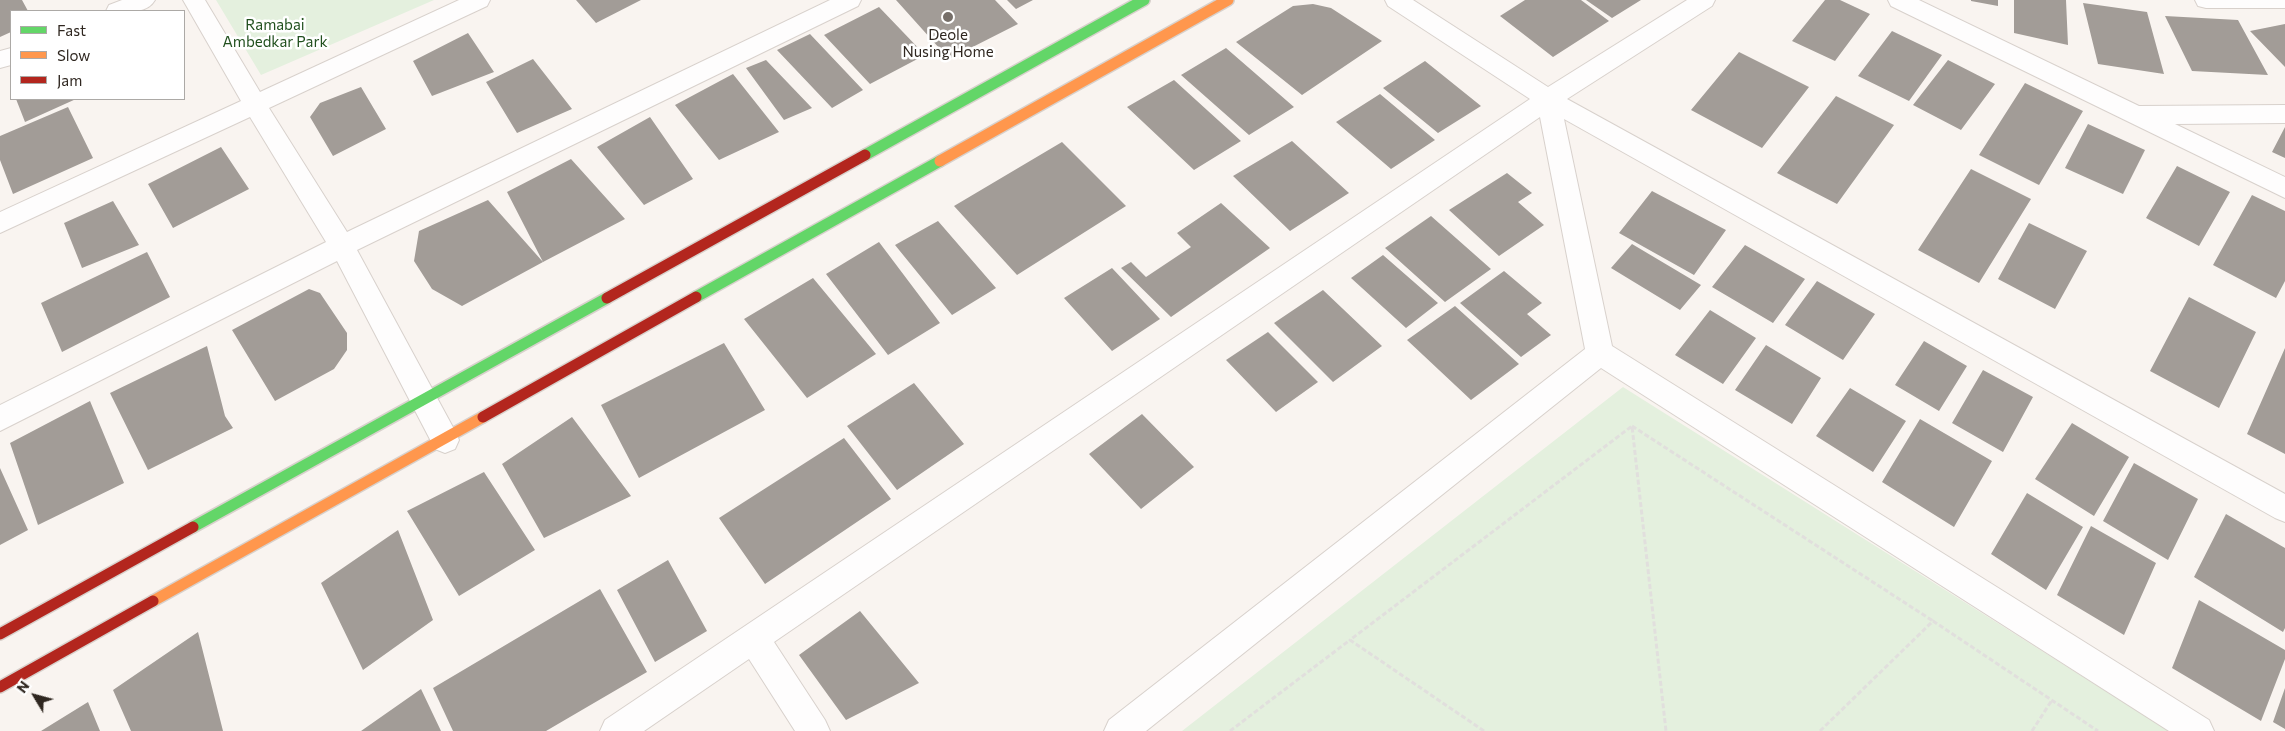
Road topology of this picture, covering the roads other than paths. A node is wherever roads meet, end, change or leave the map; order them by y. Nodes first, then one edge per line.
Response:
1 (144, 0) edge
2 (194, 0) edge
3 (479, 0) edge
4 (850, 0) edge
5 (1144, 0) edge
6 (1228, 0) edge
7 (1396, 0) edge
8 (1704, 0) edge
9 (1899, 0) edge
10 (2206, 0) edge
11 (2285, 0) edge
12 (119, 10) edge
13 (1548, 99) junction
14 (254, 103) junction
15 (2133, 114) junction
16 (2285, 114) edge
17 (2285, 188) edge
18 (0, 223) edge
19 (342, 246) junction
20 (1600, 353) junction
21 (423, 400) junction
22 (0, 419) edge
23 (445, 440) junction
24 (2285, 509) edge
25 (0, 634) edge
26 (753, 638) junction
27 (0, 687) edge
28 (616, 731) edge
29 (814, 731) edge
30 (1120, 731) edge
31 (2198, 731) edge

1 - 12 street
2 - 14 street
3 - 14 street
4 - 19 street
5 - 21 main road
6 - 23 main road
7 - 13 street
8 - 13 street
9 - 15 street
10 - 11 street
13 - 20 street
13 - 24 street
13 - 26 street
14 - 18 street
14 - 19 street
15 - 16 street
15 - 17 street
19 - 21 street
19 - 22 street
20 - 30 street
20 - 31 street
21 - 23 street
21 - 25 main road
23 - 27 main road
26 - 28 street
26 - 29 street

